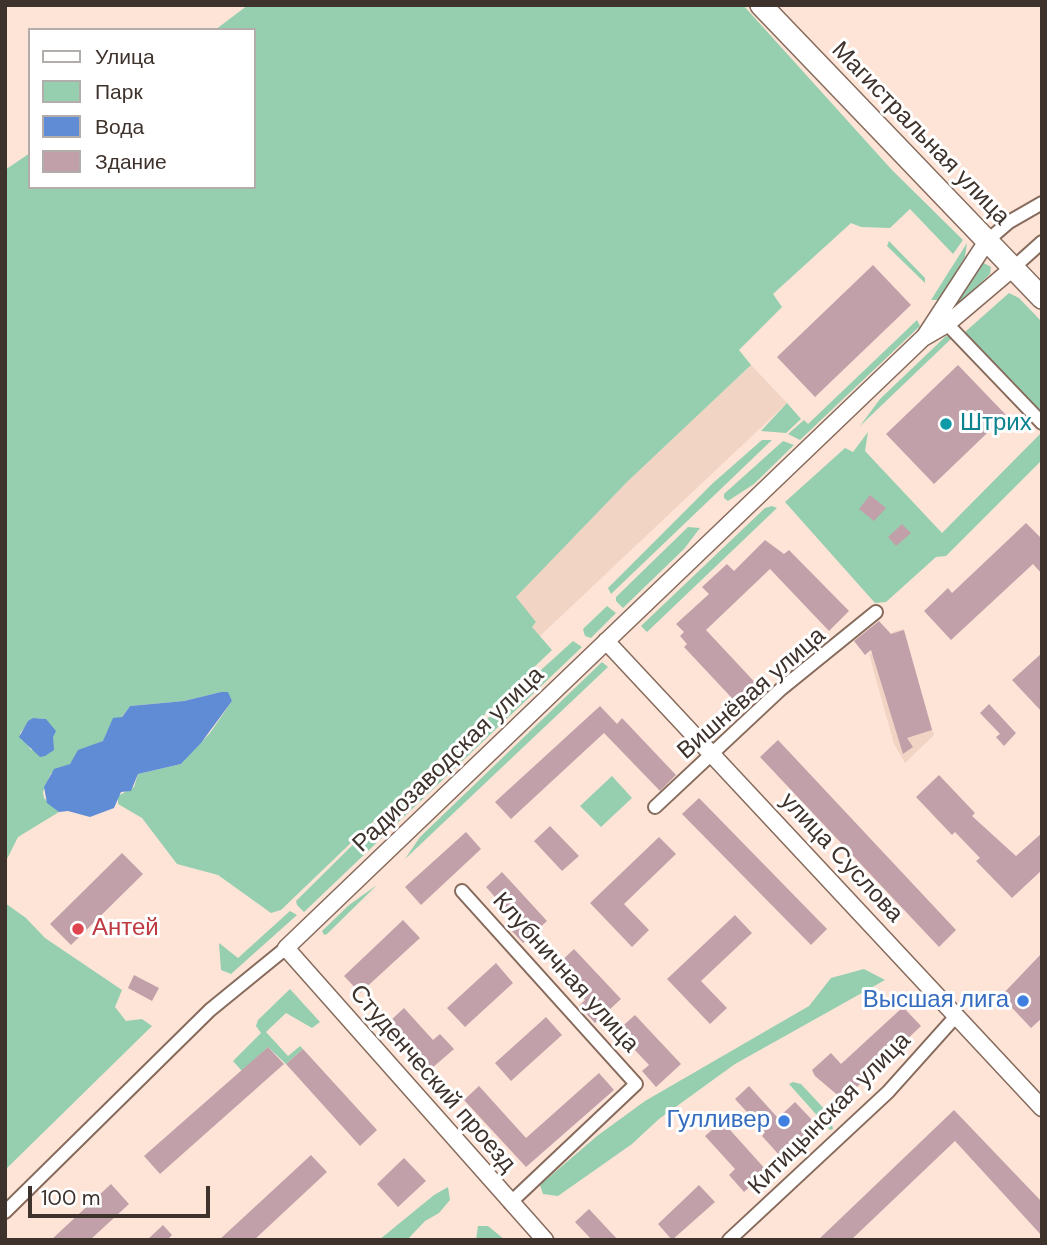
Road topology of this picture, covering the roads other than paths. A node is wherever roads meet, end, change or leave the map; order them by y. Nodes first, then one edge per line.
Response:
1 (761, 5) edge
2 (1042, 203) edge
3 (987, 241) junction
4 (1042, 242) edge
5 (1013, 268) junction
6 (1042, 298) edge
7 (947, 324) junction
8 (923, 338) junction
9 (1042, 423) edge
10 (876, 612) dead end
11 (606, 641) junction
12 (714, 755) junction
13 (655, 807) dead end
14 (462, 891) dead end
15 (286, 948) junction
16 (957, 1015) junction
17 (1042, 1108) edge
18 (510, 1203) junction
19 (5, 1212) edge
20 (545, 1240) edge
21 (729, 1240) edge

1 - 3 highway, Магистральная улица
2 - 3 street
3 - 5 highway, Магистральная улица
3 - 8 street, Радиозаводская улица
4 - 5 street
5 - 6 highway, Магистральная улица
5 - 7 street, Радиозаводская улица
7 - 8 street, Радиозаводская улица
7 - 9 street
8 - 11 street, Радиозаводская улица
10 - 12 street, Вишнёвая улица
11 - 12 street, улица Суслова
11 - 15 street, Радиозаводская улица
12 - 13 street, Вишнёвая улица
12 - 16 street, улица Суслова
14 - 18 street, Клубничная улица
15 - 18 street, Студенческий проезд
15 - 19 street, Радиозаводская улица
16 - 17 street, улица Суслова
16 - 21 street, Китицынская улица
18 - 20 street, Студенческий проезд

